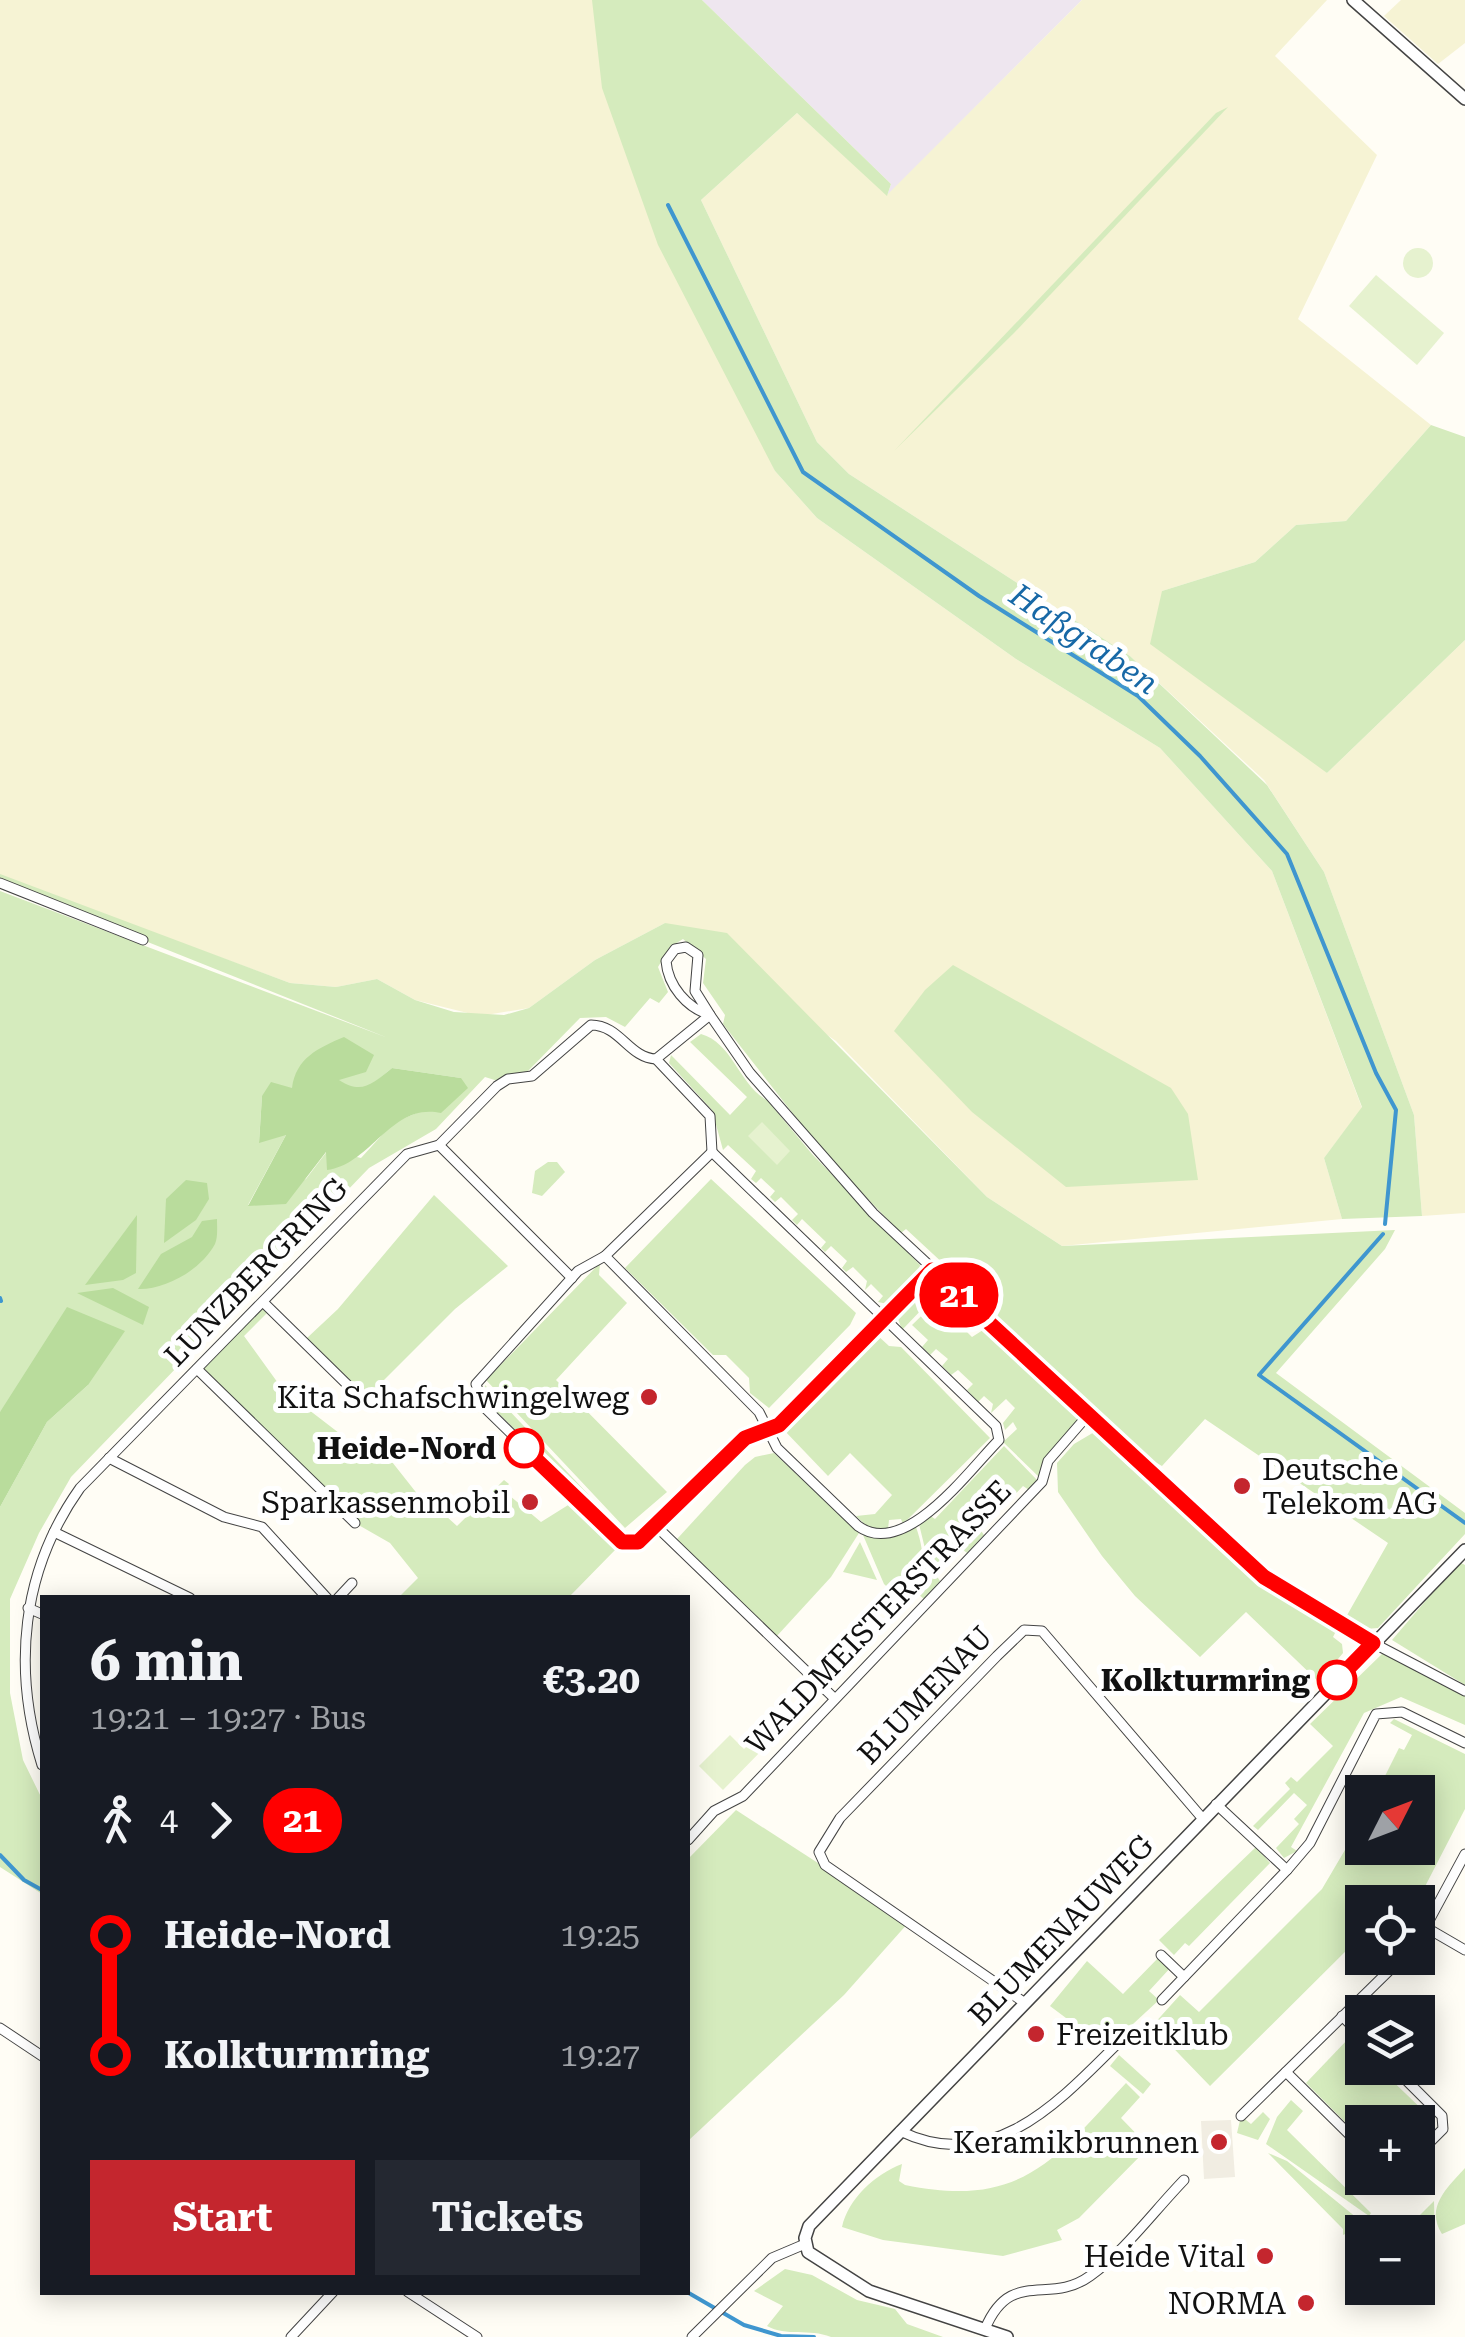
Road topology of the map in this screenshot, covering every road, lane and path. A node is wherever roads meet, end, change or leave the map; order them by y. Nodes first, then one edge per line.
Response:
1 (1353, 0) edge
2 (1465, 99) edge
3 (0, 883) edge
4 (143, 940) dead end
5 (710, 1015) junction
6 (656, 1059) junction
7 (438, 1145) junction
8 (712, 1152) junction
9 (605, 1256) junction
10 (932, 1270) junction
11 (572, 1278) junction
12 (263, 1302) junction
13 (886, 1319) junction
14 (197, 1369) junction
15 (366, 1403) dead end
16 (1088, 1415) junction
17 (770, 1430) junction
18 (109, 1458) junction
19 (355, 1523) dead end
20 (656, 1527) junction
21 (54, 1532) junction
22 (1465, 1550) edge
23 (352, 1583) dead end
24 (184, 1595) edge
25 (324, 1595) edge
26 (341, 1595) edge
27 (28, 1608) junction
28 (40, 1613) edge
29 (1373, 1643) junction
30 (1465, 1691) edge
31 (834, 1697) junction
32 (1465, 1743) edge
33 (40, 1757) edge
34 (1216, 1804) junction
35 (1203, 1819) junction
36 (690, 1838) edge
37 (1465, 1854) edge
38 (1287, 1870) junction
39 (1435, 1912) edge
40 (1435, 1933) edge
41 (1465, 1950) edge
42 (1161, 1955) dead end
43 (1384, 1975) edge
44 (1184, 1977) junction
45 (1162, 2000) dead end
46 (1025, 2003) junction
47 (1342, 2016) junction
48 (1345, 2019) edge
49 (0, 2028) edge
50 (1116, 2046) dead end
51 (40, 2055) edge
52 (1286, 2072) junction
53 (1411, 2085) edge
54 (1431, 2105) edge
55 (1435, 2109) edge
56 (1240, 2116) dead end
57 (900, 2130) junction
58 (1345, 2130) edge
59 (1435, 2137) edge
60 (1184, 2180) dead end
61 (804, 2244) junction
62 (330, 2295) edge
63 (413, 2295) edge
64 (985, 2330) junction
65 (291, 2337) edge
66 (476, 2337) edge
67 (692, 2337) edge
68 (1007, 2337) edge

1 - 2 street
3 - 4 street
5 - 5 street
5 - 6 street
5 - 10 street
6 - 7 street, LUNZBERGRING
6 - 8 street
7 - 11 street
7 - 12 street, LUNZBERGRING
8 - 9 street
8 - 13 street
9 - 11 street
9 - 17 street
10 - 13 street
10 - 16 street
11 - 20 street
12 - 14 street, LUNZBERGRING
12 - 15 street
13 - 17 street
13 - 17 street
14 - 18 street, LUNZBERGRING
14 - 19 street
16 - 29 street
16 - 31 street, WALDMEISTERSTRASSE
17 - 20 street
18 - 21 street, LUNZBERGRING
18 - 25 street
20 - 31 street
21 - 24 street
21 - 27 street, LUNZBERGRING
22 - 29 street, BLUMENAUWEG
23 - 26 street
27 - 28 street
27 - 33 street, LUNZBERGRING
29 - 30 street
29 - 34 street, BLUMENAUWEG
31 - 36 street, WALDMEISTERSTRASSE
32 - 38 street
34 - 35 street, BLUMENAUWEG
34 - 38 street
35 - 46 street, BLUMENAUWEG
35 - 46 street, BLUMENAU
37 - 39 street
38 - 44 street
40 - 41 street
42 - 44 street
43 - 47 street
44 - 45 street
46 - 57 street, BLUMENAUWEG
47 - 48 street
47 - 52 street
49 - 51 street
50 - 57 street
52 - 56 street
52 - 58 street
53 - 54 street
55 - 59 street
57 - 61 street, BLUMENAUWEG
60 - 64 street
61 - 64 street
61 - 67 street, BLUMENAUWEG
62 - 65 street
63 - 66 street
64 - 68 street

